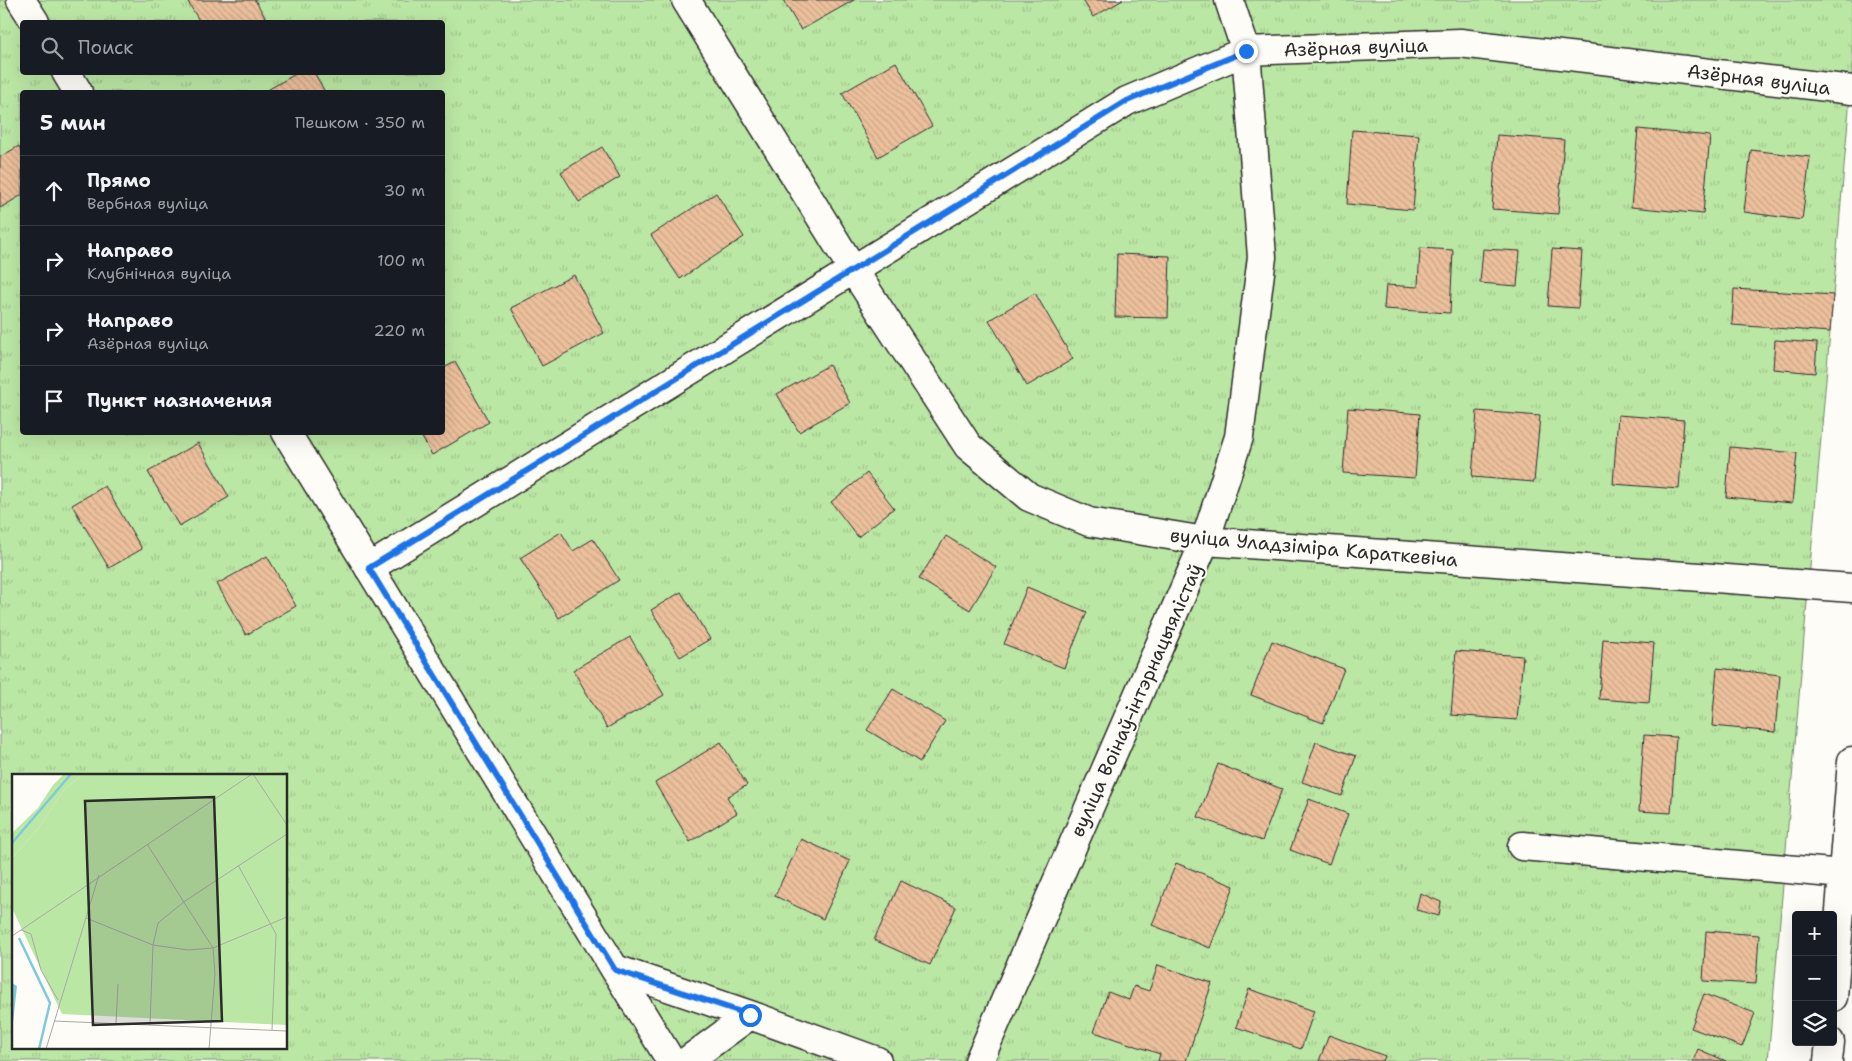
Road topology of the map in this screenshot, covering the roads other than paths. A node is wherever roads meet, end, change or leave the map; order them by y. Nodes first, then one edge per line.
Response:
1 (21, 0) edge
2 (686, 0) edge
3 (1229, 0) edge
4 (34, 20) edge
5 (1246, 51) junction
6 (68, 75) edge
7 (77, 90) edge
8 (1852, 90) edge
9 (854, 271) junction
10 (288, 435) edge
11 (1205, 541) junction
12 (369, 568) junction
13 (1852, 588) edge
14 (1852, 762) edge
15 (1522, 846) dead end
16 (1843, 874) junction
17 (1836, 956) edge
18 (615, 970) junction
19 (750, 1015) junction
20 (1830, 1046) edge
21 (671, 1061) edge
22 (687, 1061) edge
23 (877, 1061) edge
24 (979, 1061) edge
25 (1828, 1061) edge

1 - 4 street
2 - 9 street, вуліца Уладзіміра Караткевіча
3 - 5 street, вуліца Воінаў-інтэрнацыялістаў
5 - 8 street, Азёрная вуліца
5 - 9 street, Азёрная вуліца
5 - 11 street, вуліца Воінаў-інтэрнацыялістаў
6 - 7 street
9 - 11 street, вуліца Уладзіміра Караткевіча
9 - 12 street, Азёрная вуліца
10 - 12 street
11 - 13 street, вуліца Уладзіміра Караткевіча
11 - 24 street, вуліца Воінаў-інтэрнацыялістаў
12 - 18 street
14 - 16 street
15 - 16 street
16 - 17 street
18 - 19 street
18 - 21 street
19 - 22 street
19 - 23 street
20 - 25 street

